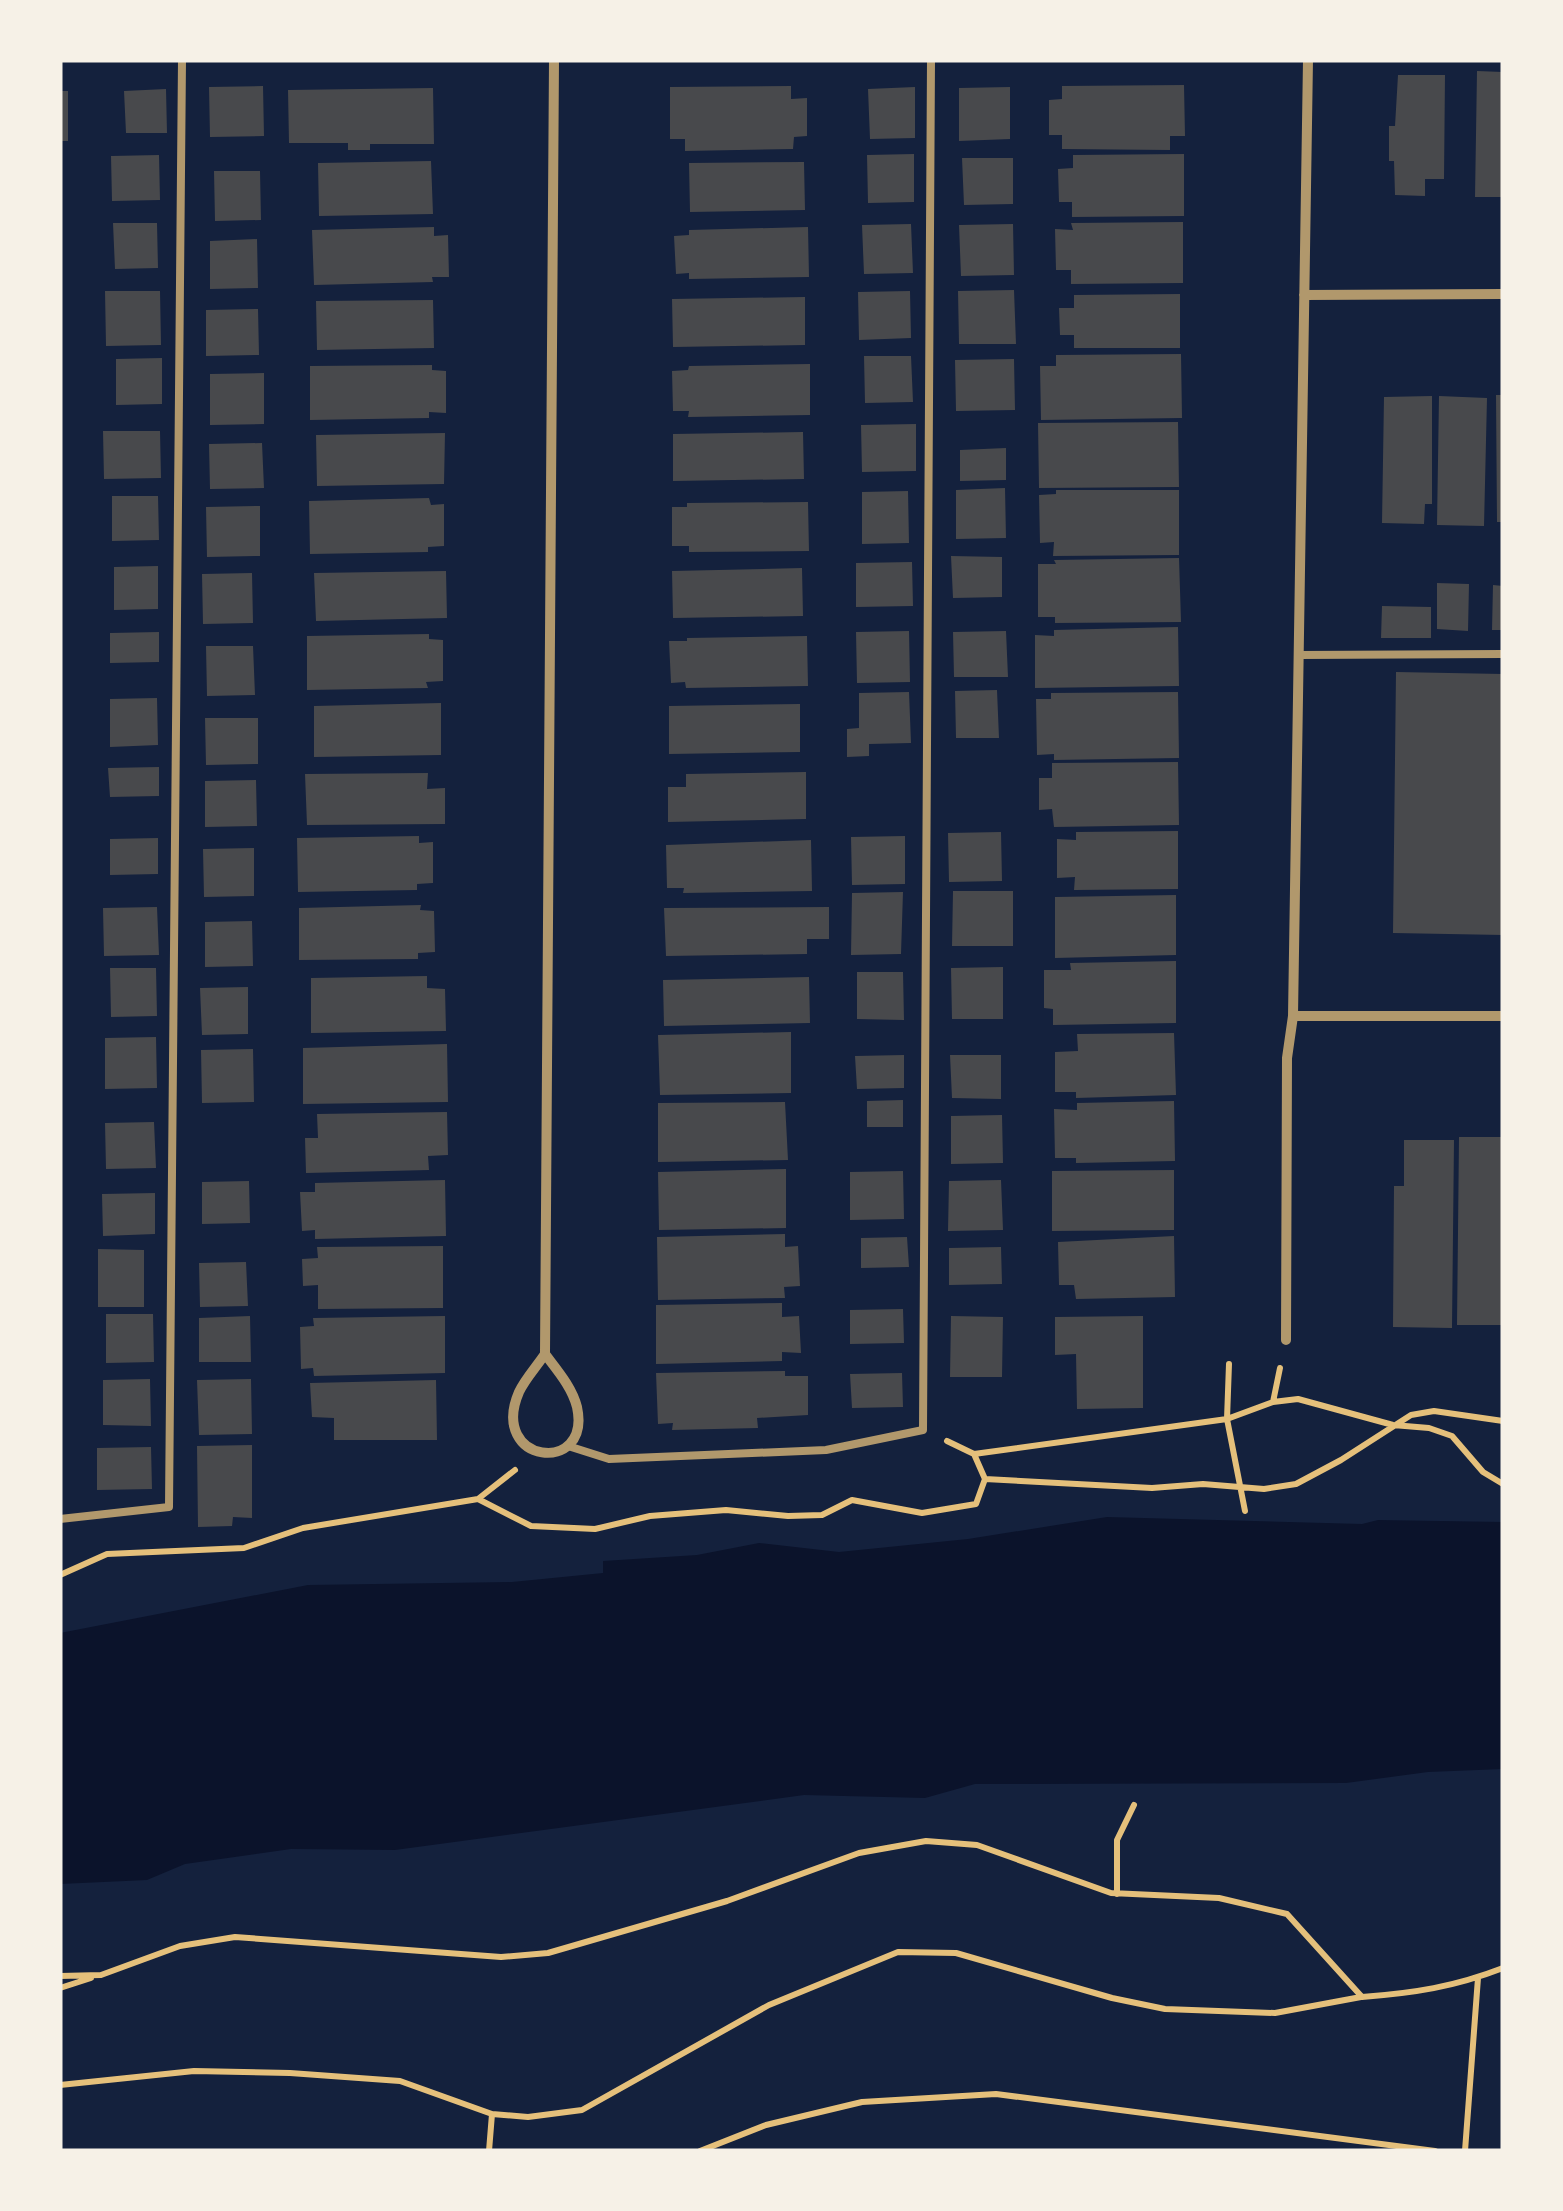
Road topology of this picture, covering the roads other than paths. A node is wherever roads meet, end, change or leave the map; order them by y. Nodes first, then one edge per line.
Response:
1 (182, 60) edge
2 (554, 60) edge
3 (931, 60) edge
4 (1308, 60) edge
5 (1304, 294) junction
6 (1503, 294) edge
7 (1503, 654) edge
8 (1298, 655) junction
9 (1293, 1016) junction
10 (1503, 1016) edge
11 (1286, 1340) dead end
12 (545, 1354) junction
13 (568, 1446) junction
14 (60, 1519) edge

1 - 14 lane
2 - 12 street
3 - 13 lane
4 - 5 street
5 - 6 street
5 - 8 street
7 - 8 lane
8 - 9 street
9 - 10 street
9 - 11 street
12 - 13 street
12 - 13 street

